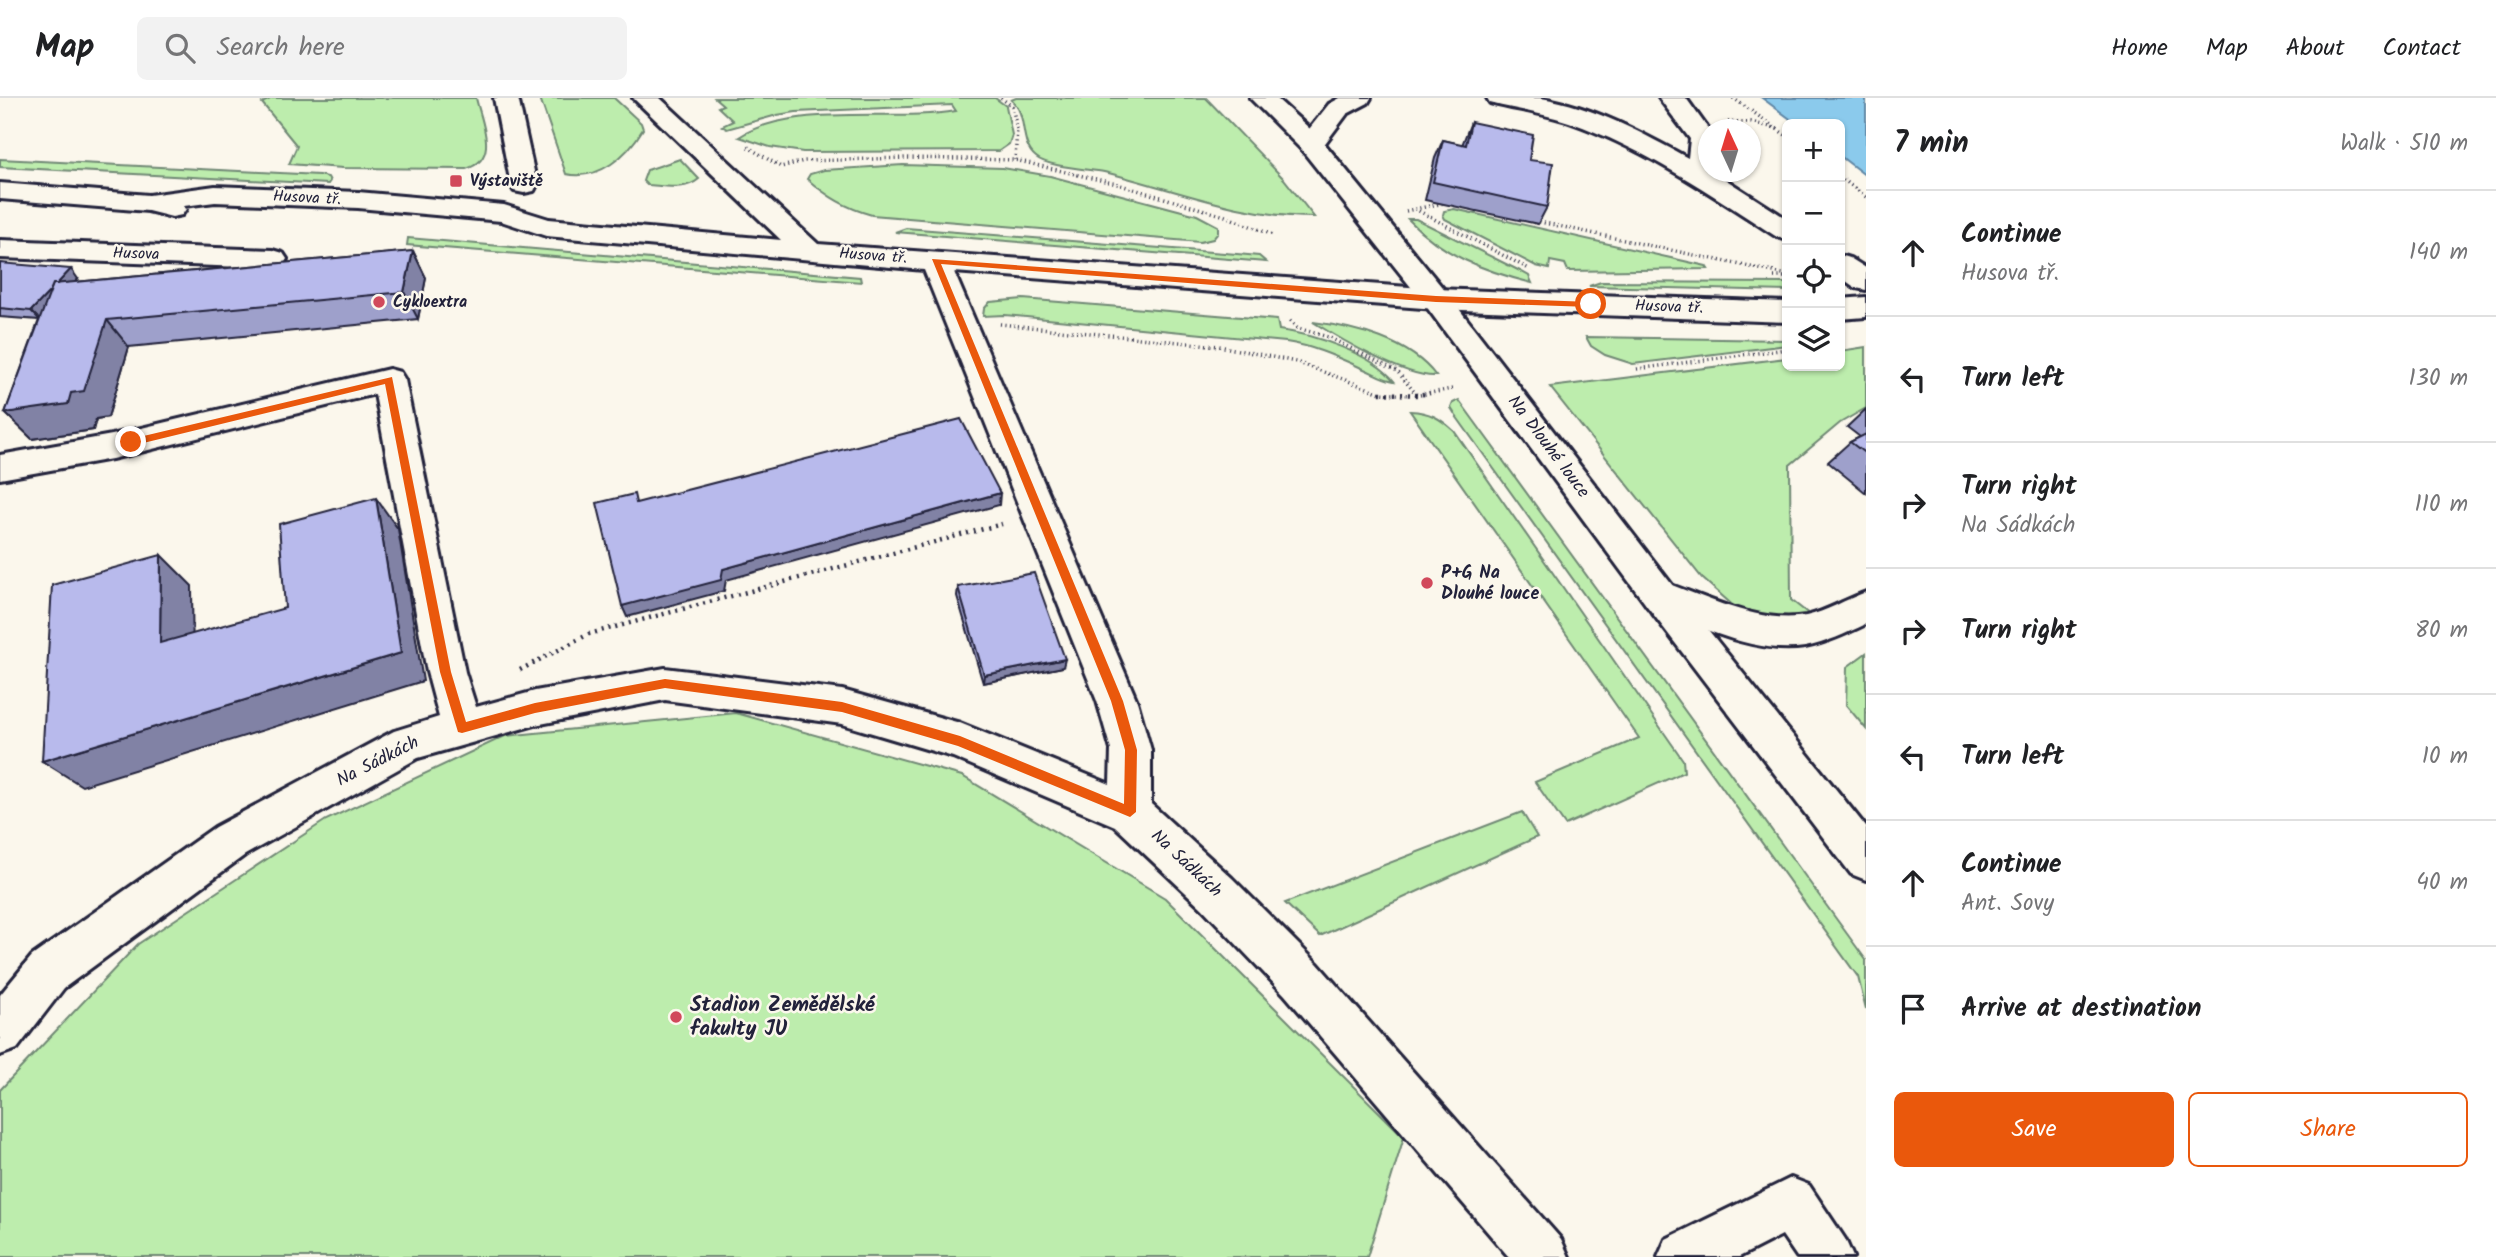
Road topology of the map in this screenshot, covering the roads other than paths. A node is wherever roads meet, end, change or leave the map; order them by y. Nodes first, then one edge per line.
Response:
1 (506, 98) edge
2 (645, 98) edge
3 (1262, 98) edge
4 (1359, 98) edge
5 (1499, 98) edge
6 (1671, 98) edge
7 (1698, 132) edge
8 (1311, 145) junction
9 (1698, 175) edge
10 (1709, 182) edge
11 (524, 186) dead end
12 (0, 191) edge
13 (1782, 228) edge
14 (0, 249) edge
15 (810, 252) junction
16 (273, 259) dead end
17 (935, 261) junction
18 (1845, 267) edge
19 (1866, 282) edge
20 (1436, 299) junction
21 (1866, 307) edge
22 (1845, 309) edge
23 (1782, 312) edge
24 (0, 467) edge
25 (1660, 596) junction
26 (1866, 607) edge
27 (462, 728) junction
28 (1130, 812) junction
29 (1866, 860) edge
30 (0, 1032) edge
31 (1543, 1257) edge
32 (1684, 1257) edge
33 (1827, 1257) edge

1 - 11 street
2 - 15 street
3 - 8 street, Na Dlouhé louce
4 - 8 street
5 - 9 street
6 - 7 street
8 - 20 street, Na Dlouhé louce
10 - 13 street
12 - 15 street, Husova tř.
14 - 16 street, Husova
15 - 17 street, Husova tř.
17 - 20 street, Husova tř.
17 - 28 street
18 - 19 street
20 - 23 street, Husova tř.
20 - 25 street, Na Dlouhé louce
21 - 22 street
24 - 27 street
25 - 26 street
25 - 29 street, Na Dlouhé louce
27 - 28 street, Na Sádkách
27 - 30 street, Na Sádkách
28 - 31 street, Na Sádkách
32 - 33 street

